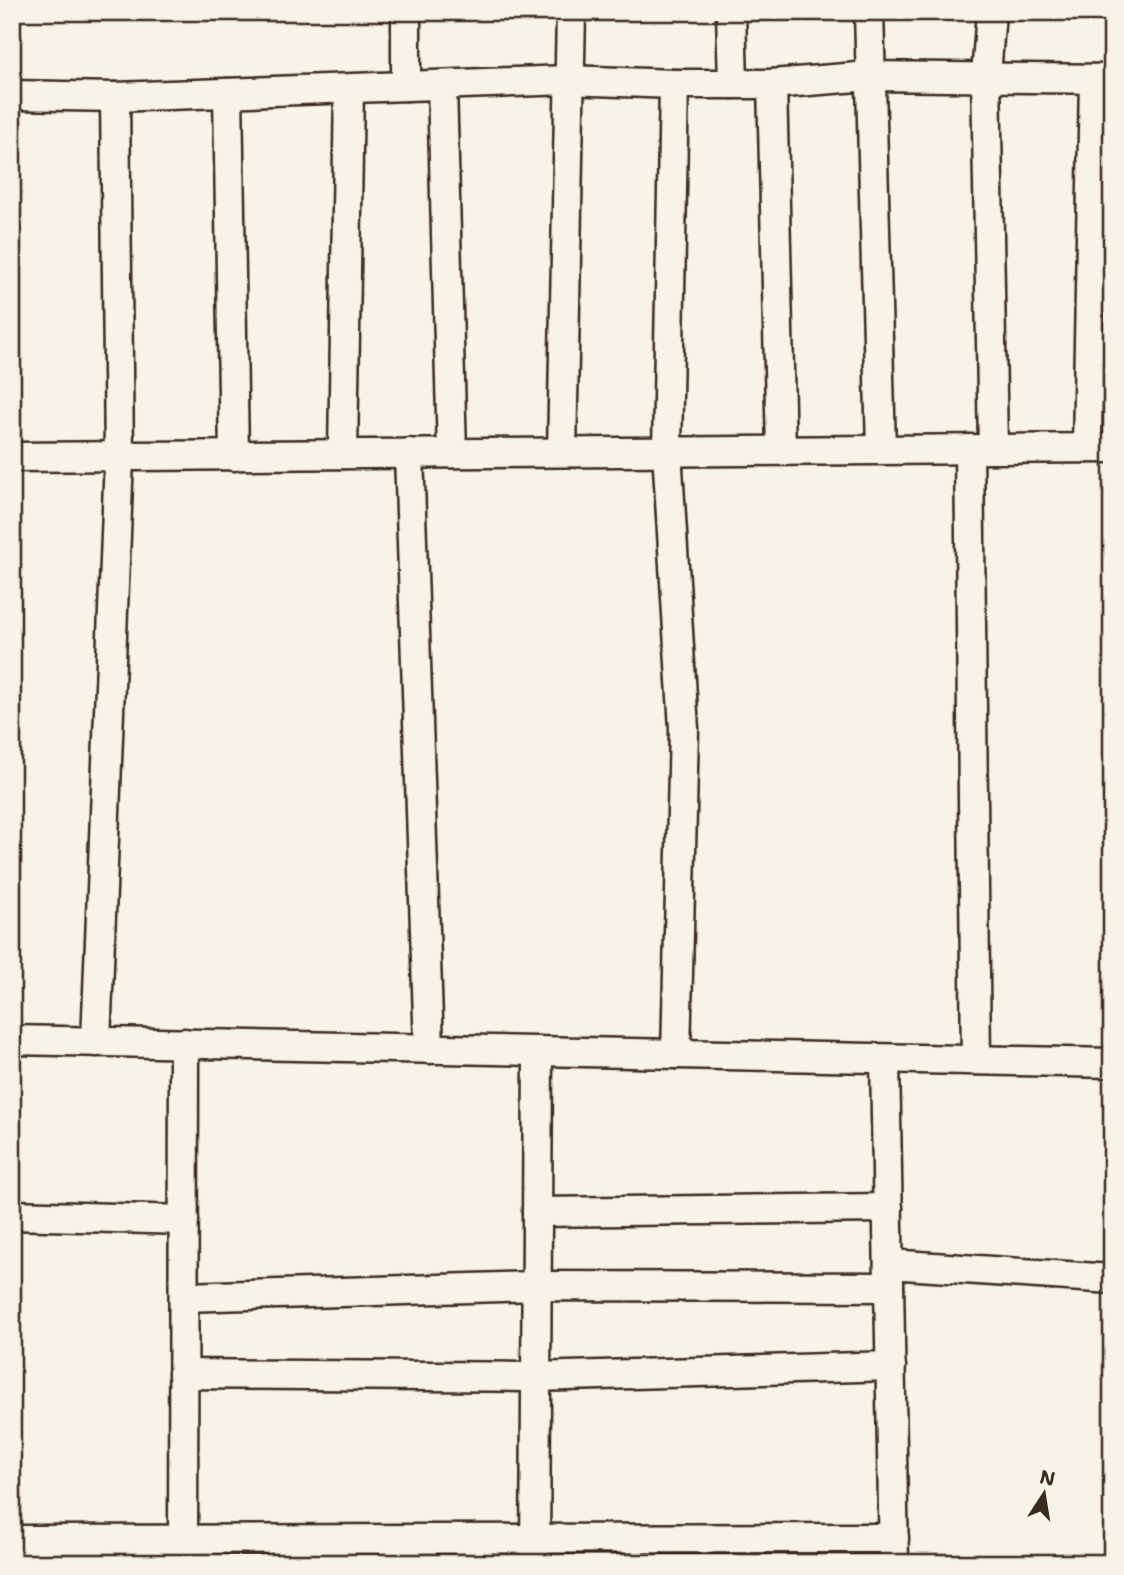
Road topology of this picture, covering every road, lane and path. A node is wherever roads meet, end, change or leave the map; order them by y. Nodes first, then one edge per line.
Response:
1 (406, 12) edge
2 (571, 12) edge
3 (731, 12) edge
4 (869, 12) edge
5 (991, 12) edge
6 (870, 76) junction
7 (986, 76) junction
8 (1103, 79) edge
9 (568, 80) junction
10 (674, 84) junction
11 (733, 84) junction
12 (772, 84) junction
13 (406, 86) junction
14 (442, 86) junction
15 (349, 89) junction
16 (228, 93) junction
17 (12, 95) edge
18 (115, 97) junction
19 (1100, 448) edge
20 (881, 449) junction
21 (981, 449) junction
22 (781, 450) junction
23 (667, 451) junction
24 (562, 452) junction
25 (409, 453) junction
26 (452, 453) junction
27 (343, 454) junction
28 (234, 456) junction
29 (12, 457) edge
30 (119, 458) junction
31 (12, 1040) edge
32 (96, 1042) junction
33 (184, 1044) junction
34 (429, 1049) junction
35 (538, 1051) junction
36 (676, 1054) junction
37 (886, 1059) junction
38 (976, 1060) junction
39 (1112, 1063) edge
40 (888, 1209) junction
41 (537, 1212) junction
42 (12, 1215) edge
43 (184, 1220) junction
44 (889, 1275) junction
45 (1112, 1279) edge
46 (536, 1286) junction
47 (184, 1297) junction
48 (891, 1366) junction
49 (183, 1374) junction
50 (535, 1377) junction
51 (12, 1540) edge
52 (894, 1550) edge
53 (183, 1551) edge
54 (535, 1551) edge

1 - 13 street
2 - 9 street
3 - 11 street
4 - 6 street
5 - 7 street
6 - 7 street
6 - 12 street
6 - 20 street
7 - 8 street
7 - 21 street
8 - 19 street
9 - 10 street
9 - 14 street
9 - 24 street
10 - 11 street
10 - 23 street
11 - 12 street
12 - 22 street
13 - 14 street
13 - 15 street
14 - 26 street
15 - 16 street
15 - 27 street
16 - 18 street
16 - 28 street
17 - 18 street
18 - 30 street
19 - 21 street
20 - 21 street
20 - 22 street
21 - 38 street
22 - 23 street
23 - 24 street
23 - 36 street
24 - 26 street
25 - 26 street
25 - 27 street
25 - 34 street
27 - 28 street
28 - 30 street
29 - 30 street
30 - 32 street
31 - 32 street
32 - 33 street
33 - 34 street
33 - 43 street
34 - 35 street
35 - 36 street
35 - 41 street
36 - 37 street
37 - 38 street
37 - 40 street
38 - 39 street
40 - 41 street
40 - 44 street
41 - 46 street
42 - 43 street
43 - 47 street
44 - 45 street
44 - 46 street
44 - 48 street
46 - 47 street
46 - 50 street
47 - 49 street
48 - 50 street
48 - 52 street
49 - 50 street
49 - 53 street
50 - 54 street
51 - 53 street
52 - 54 street
53 - 54 street

